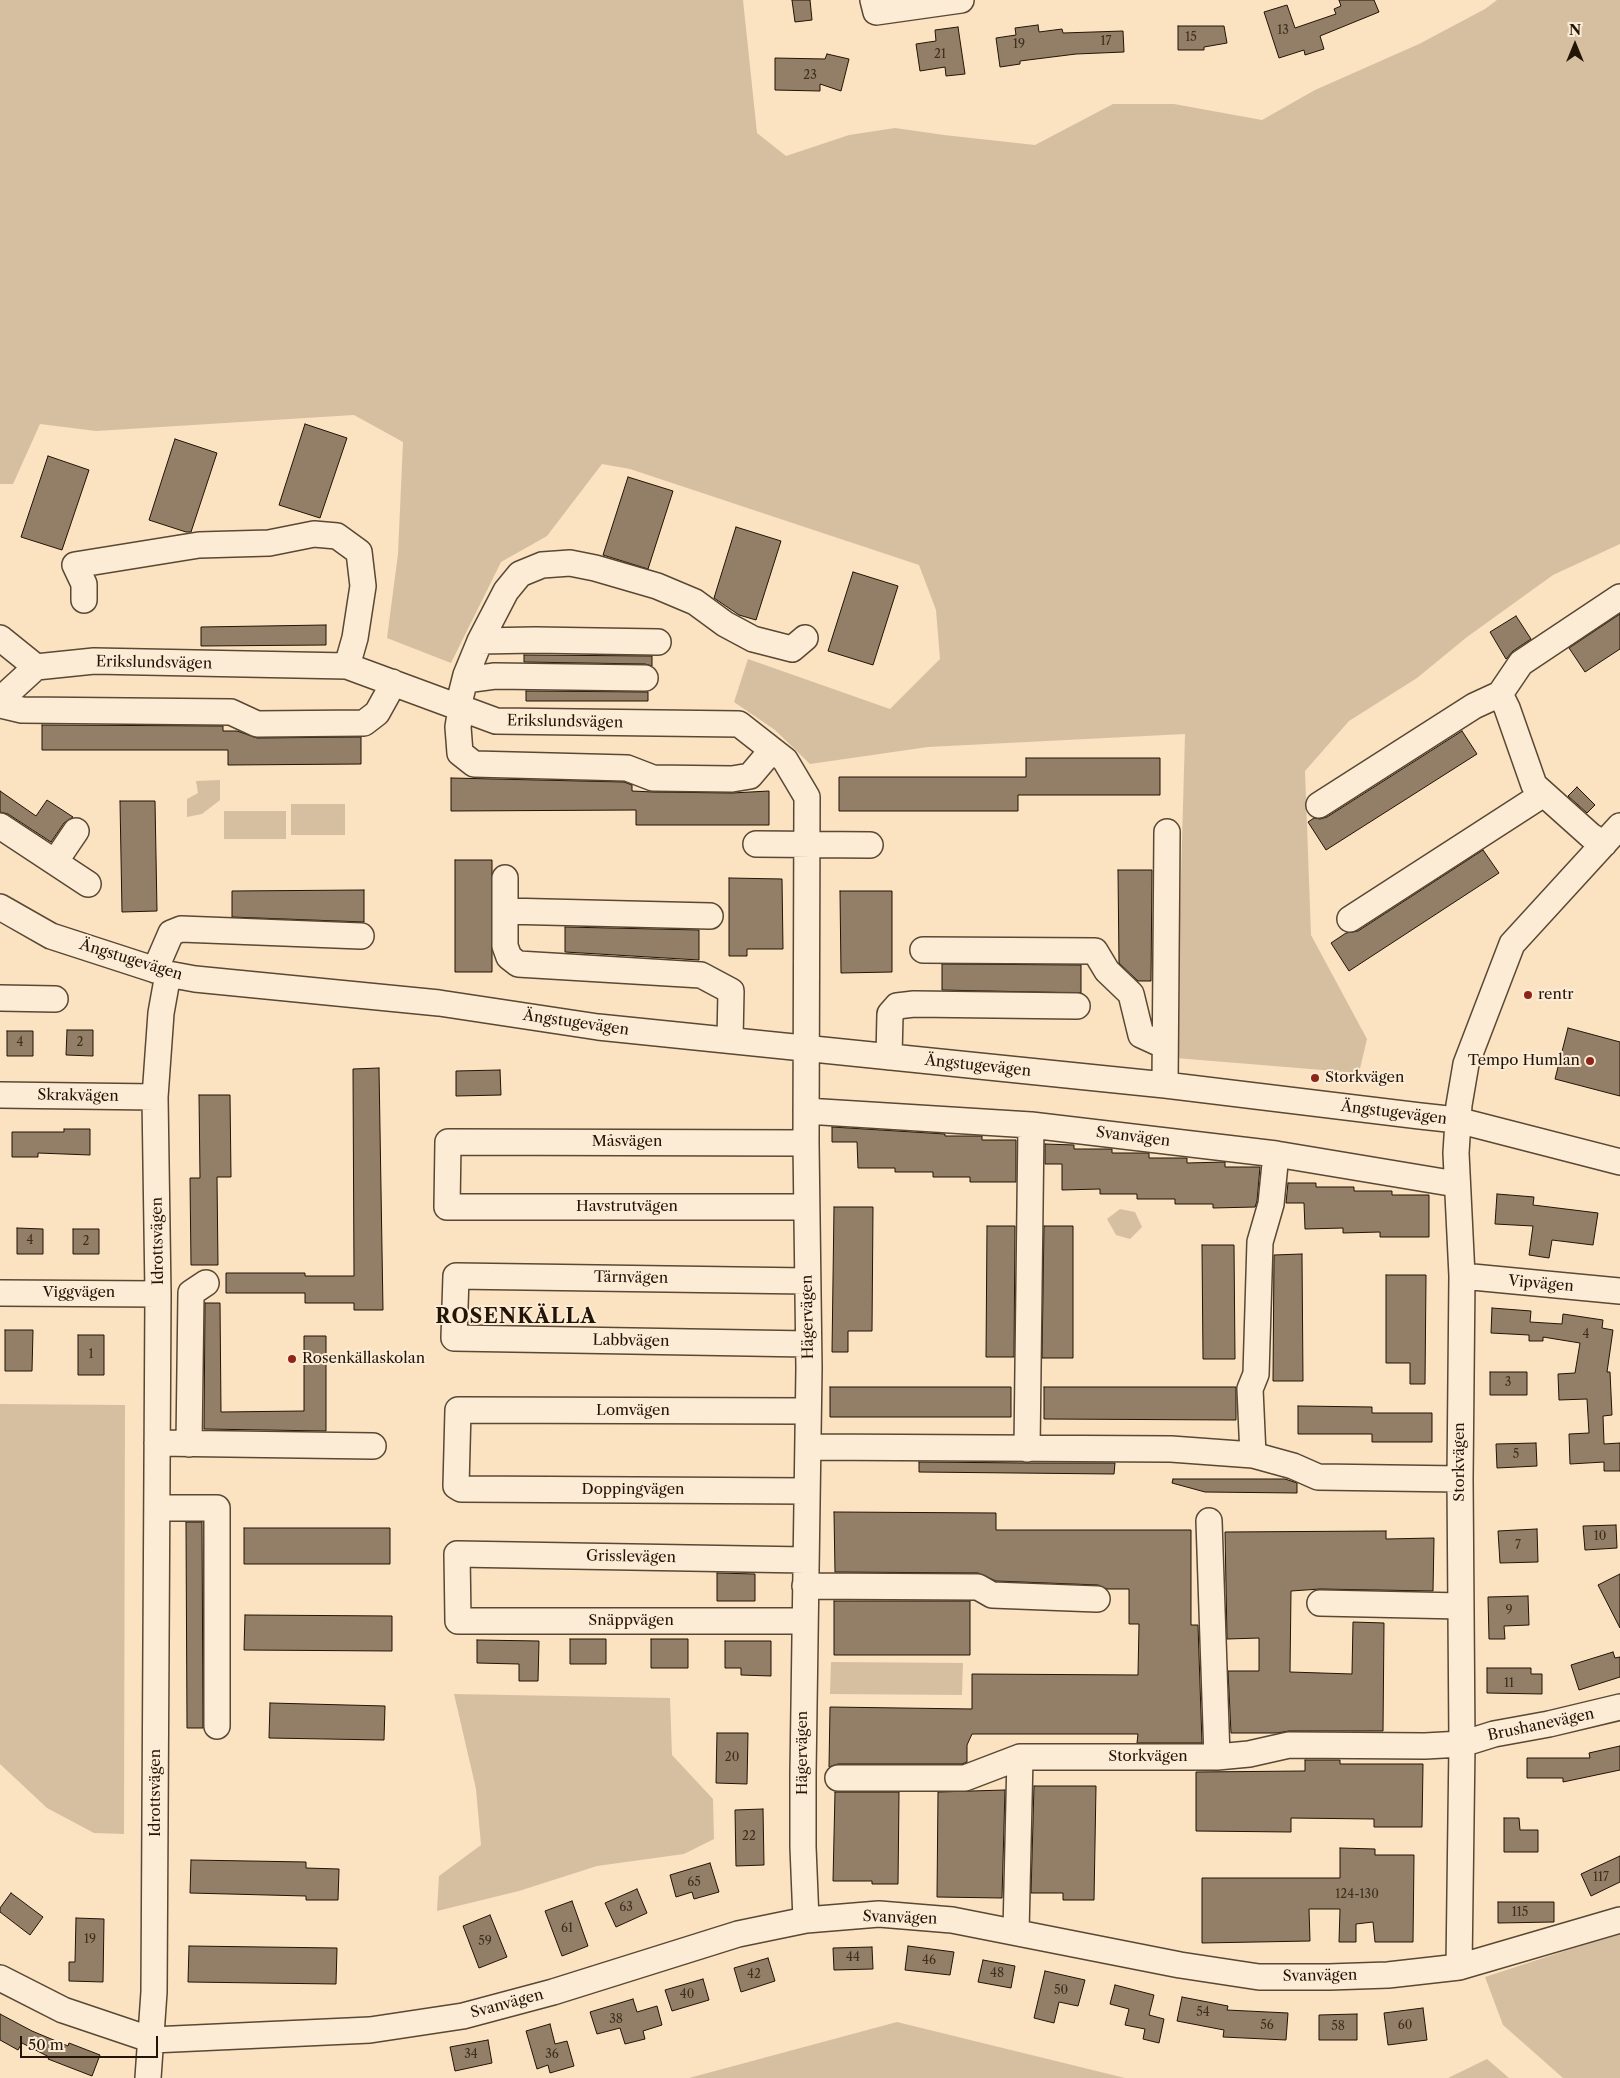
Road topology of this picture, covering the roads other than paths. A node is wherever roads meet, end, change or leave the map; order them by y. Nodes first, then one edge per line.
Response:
1 (874, 0) edge
2 (961, 0) edge
3 (1620, 597) edge
4 (84, 600) dead end
5 (0, 638) edge
6 (805, 638) dead end
7 (480, 641) junction
8 (658, 642) dead end
9 (348, 666) junction
10 (36, 667) junction
11 (645, 678) dead end
12 (465, 680) junction
13 (392, 682) junction
14 (1500, 694) junction
15 (0, 700) edge
16 (0, 706) edge
17 (460, 708) junction
18 (772, 750) junction
19 (1542, 795) junction
20 (1319, 805) dead end
21 (0, 826) edge
22 (76, 831) dead end
23 (1167, 832) dead end
24 (1612, 835) edge
25 (756, 844) dead end
26 (807, 844) junction
27 (870, 845) dead end
28 (55, 862) junction
29 (504, 878) dead end
30 (88, 884) dead end
31 (0, 906) edge
32 (506, 911) junction
33 (710, 916) dead end
34 (1350, 919) dead end
35 (361, 936) dead end
36 (922, 950) dead end
37 (162, 972) junction
38 (0, 998) edge
39 (55, 998) dead end
40 (1077, 1006) dead end
41 (730, 1040) junction
42 (1165, 1046) junction
43 (807, 1049) junction
44 (889, 1057) junction
45 (1165, 1085) junction
46 (0, 1095) edge
47 (155, 1097) junction
48 (806, 1111) junction
49 (1457, 1120) junction
50 (1031, 1125) junction
51 (806, 1143) junction
52 (1276, 1154) junction
53 (1620, 1162) edge
54 (1456, 1184) junction
55 (447, 1207) joint
56 (806, 1207) junction
57 (1462, 1276) junction
58 (807, 1281) junction
59 (206, 1283) dead end
60 (1620, 1291) edge
61 (0, 1293) edge
62 (158, 1294) junction
63 (454, 1338) joint
64 (808, 1344) junction
65 (808, 1411) junction
66 (157, 1443) junction
67 (189, 1444) junction
68 (373, 1446) dead end
69 (808, 1447) junction
70 (1027, 1449) junction
71 (1253, 1454) junction
72 (1460, 1479) junction
73 (461, 1489) joint
74 (806, 1491) junction
75 (157, 1508) junction
76 (1209, 1520) dead end
77 (805, 1560) junction
78 (805, 1586) junction
79 (1097, 1599) dead end
80 (1320, 1603) dead end
81 (1461, 1606) junction
82 (458, 1621) joint
83 (804, 1621) junction
84 (1620, 1707) edge
85 (217, 1726) dead end
86 (1462, 1744) junction
87 (1020, 1757) junction
88 (1217, 1757) junction
89 (838, 1778) dead end
90 (806, 1920) junction
91 (1620, 1920) edge
92 (1016, 1932) junction
93 (1459, 1967) junction
94 (0, 1978) edge
95 (152, 2040) junction
96 (148, 2078) edge

1 - 2 street
3 - 14 street
4 - 9 street
5 - 10 street
6 - 7 street
7 - 8 street
7 - 12 street
9 - 10 street, Erikslundsvägen
9 - 13 street, Erikslundsvägen
10 - 15 street
11 - 12 street
12 - 17 street
13 - 16 street
13 - 17 street, Erikslundsvägen
14 - 19 street
14 - 20 street
17 - 18 street, Erikslundsvägen
17 - 18 street
18 - 26 street, Erikslundsvägen
19 - 24 street
19 - 34 street
21 - 28 street
22 - 28 street
23 - 42 street
24 - 49 street, Storkvägen
25 - 26 street
26 - 27 street
26 - 43 street, Erikslundsvägen
28 - 30 street
29 - 32 street
31 - 37 street, Ängstugevägen
32 - 33 street
32 - 41 street
35 - 37 street, Idrottsvägen
36 - 42 street
37 - 41 street, Ängstugevägen
37 - 47 street, Idrottsvägen
38 - 39 street
40 - 44 street
41 - 43 street, Ängstugevägen
42 - 45 street
43 - 44 street, Ängstugevägen
43 - 48 street, Hägervägen
44 - 45 street, Ängstugevägen
45 - 49 street, Ängstugevägen
46 - 47 street, Skrakvägen
47 - 62 street, Idrottsvägen
48 - 50 street, Svanvägen
48 - 51 street, Hägervägen
49 - 53 street, Ängstugevägen
49 - 54 street, Storkvägen
50 - 52 street, Svanvägen
50 - 70 street
51 - 55 street, Måsvägen
51 - 56 street, Hägervägen
52 - 54 street, Svanvägen
52 - 71 street
54 - 57 street, Storkvägen
55 - 56 street, Havstrutvägen
56 - 58 street, Hägervägen
57 - 60 street, Vipvägen
57 - 72 street, Storkvägen
58 - 63 street, Tärnvägen
58 - 64 street, Hägervägen
59 - 67 street
61 - 62 street, Viggvägen
62 - 66 street, Idrottsvägen
63 - 64 street, Labbvägen
64 - 65 street, Hägervägen
65 - 69 street, Hägervägen
65 - 73 street, Lomvägen
66 - 67 street
66 - 75 street, Idrottsvägen
67 - 68 street
69 - 70 street
69 - 74 street, Hägervägen
70 - 71 street
71 - 72 street
72 - 81 street, Storkvägen
73 - 74 street, Doppingvägen
74 - 77 street, Hägervägen
75 - 85 street
75 - 95 street, Idrottsvägen
76 - 88 street
77 - 78 street, Hägervägen
77 - 82 street, Grisslevägen
78 - 79 street
78 - 83 street, Hägervägen
80 - 81 street
81 - 86 street, Storkvägen
82 - 83 street, Snäppvägen
83 - 90 street, Hägervägen
84 - 86 street, Brushanevägen
86 - 88 street, Storkvägen
86 - 93 street, Storkvägen
87 - 88 street, Storkvägen
87 - 89 street, Storkvägen
87 - 92 street
90 - 92 street, Svanvägen
90 - 95 street, Svanvägen
91 - 93 street, Svanvägen
92 - 93 street, Svanvägen
94 - 95 street, Svanvägen
95 - 96 street, Idrottsvägen

